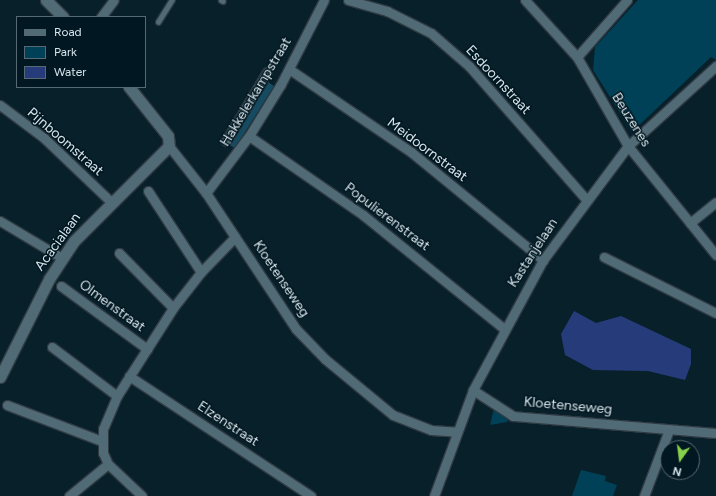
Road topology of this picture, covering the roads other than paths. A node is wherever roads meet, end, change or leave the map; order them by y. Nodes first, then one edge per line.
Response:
1 (46, 0) edge
2 (114, 0) edge
3 (172, 0) edge
4 (324, 0) edge
5 (348, 0) edge
6 (525, 0) edge
7 (627, 0) edge
8 (62, 16) edge
9 (102, 16) edge
10 (158, 22) dead end
11 (577, 57) junction
12 (716, 66) edge
13 (290, 68) junction
14 (267, 72) dead end
15 (130, 88) edge
16 (0, 105) edge
17 (249, 136) junction
18 (226, 141) dead end
19 (169, 146) junction
20 (628, 146) junction
21 (148, 191) dead end
22 (206, 193) junction
23 (586, 199) junction
24 (110, 202) junction
25 (716, 202) edge
26 (0, 221) edge
27 (690, 223) junction
28 (235, 237) junction
29 (119, 253) dead end
30 (716, 255) edge
31 (604, 257) dead end
32 (62, 258) junction
33 (543, 260) junction
34 (201, 272) junction
35 (61, 286) dead end
36 (173, 308) junction
37 (716, 314) edge
38 (503, 328) junction
39 (52, 347) dead end
40 (147, 349) junction
41 (129, 376) junction
42 (0, 378) edge
43 (473, 390) junction
44 (117, 396) junction
45 (7, 405) dead end
46 (669, 430) junction
47 (457, 432) junction
48 (716, 433) edge
49 (102, 441) junction
50 (108, 464) junction
51 (69, 496) edge
52 (142, 496) edge
53 (311, 496) edge
54 (434, 496) edge
55 (644, 496) edge

1 - 8 street
2 - 9 street
3 - 10 lane
4 - 13 street, Hakkelerkampstraat
5 - 23 street, Esdoornstraat
6 - 11 street, Beuzenes
7 - 11 street
11 - 20 street, Beuzenes
12 - 20 street, Kastanjelaan
13 - 17 street, Hakkelerkampstraat
13 - 33 street, Meidoornstraat
14 - 18 street, Hakkelerkampstraat
15 - 19 street, Kloetenseweg
16 - 24 street, Pijnboomstraat
17 - 22 street, Hakkelerkampstraat
17 - 38 street, Populierenstraat
19 - 22 street, Kloetenseweg
19 - 24 street, Acacialaan
20 - 23 street, Kastanjelaan
20 - 27 street, Beuzenes
21 - 34 street
22 - 28 street, Kloetenseweg
23 - 33 street, Kastanjelaan
24 - 32 street, Acacialaan
25 - 27 street
26 - 32 street
27 - 30 street, Beuzenes
28 - 34 street, Olmenstraat
28 - 47 street, Kloetenseweg
29 - 36 street
31 - 37 street
32 - 42 street, Acacialaan
33 - 38 street, Kastanjelaan
34 - 36 street, Olmenstraat
35 - 40 street, Olmenstraat
36 - 40 street, Olmenstraat
38 - 43 street, Kastanjelaan
39 - 44 street
40 - 41 street, Olmenstraat
41 - 44 street, Olmenstraat
41 - 53 street, Elzenstraat
43 - 46 street, Kloetenseweg
43 - 47 street, Kastanjelaan
44 - 49 street, Olmenstraat
45 - 49 street
46 - 48 street, Kloetenseweg
46 - 55 street
47 - 54 street, Kastanjelaan
49 - 50 street, Olmenstraat
50 - 51 street
50 - 52 street

